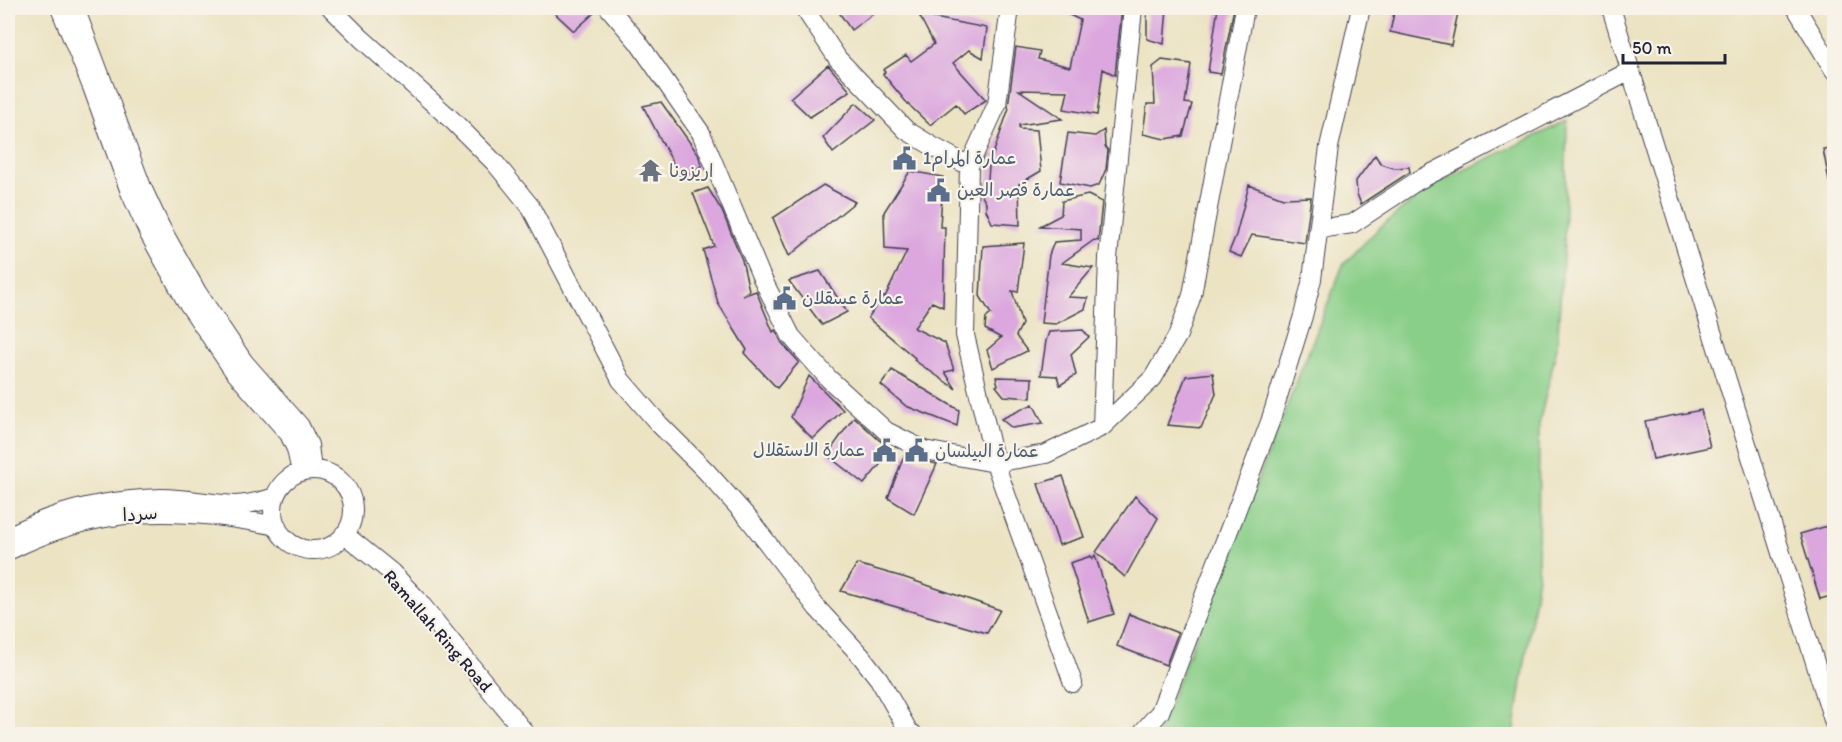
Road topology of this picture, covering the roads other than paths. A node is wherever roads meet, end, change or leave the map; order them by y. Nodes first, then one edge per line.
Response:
1 (60, 8) edge
2 (75, 8) edge
3 (331, 8) edge
4 (609, 8) edge
5 (804, 8) edge
6 (1010, 8) edge
7 (1133, 8) edge
8 (1245, 8) edge
9 (1361, 8) edge
10 (1611, 8) edge
11 (1796, 8) edge
12 (1834, 70) edge
13 (1630, 71) junction
14 (969, 166) junction
15 (1319, 229) junction
16 (1101, 426) junction
17 (995, 463) junction
18 (306, 471) junction
19 (275, 497) junction
20 (277, 526) junction
21 (344, 534) junction
22 (8, 536) edge
23 (8, 551) edge
24 (1073, 683) dead end
25 (1834, 723) edge
26 (526, 735) edge
27 (913, 735) edge
28 (1141, 735) edge

1 - 18 street
2 - 18 street
3 - 27 street
4 - 17 street
5 - 14 street
6 - 14 street
7 - 16 street
8 - 16 street
9 - 15 street
10 - 13 street
11 - 12 street
13 - 15 street
13 - 25 street
14 - 17 street
15 - 28 street
16 - 17 street
17 - 24 street
18 - 19 street
18 - 21 street
19 - 20 street
19 - 22 street, سردا
20 - 21 street
20 - 23 street, سردا
21 - 26 street, Ramallah Ring Road

